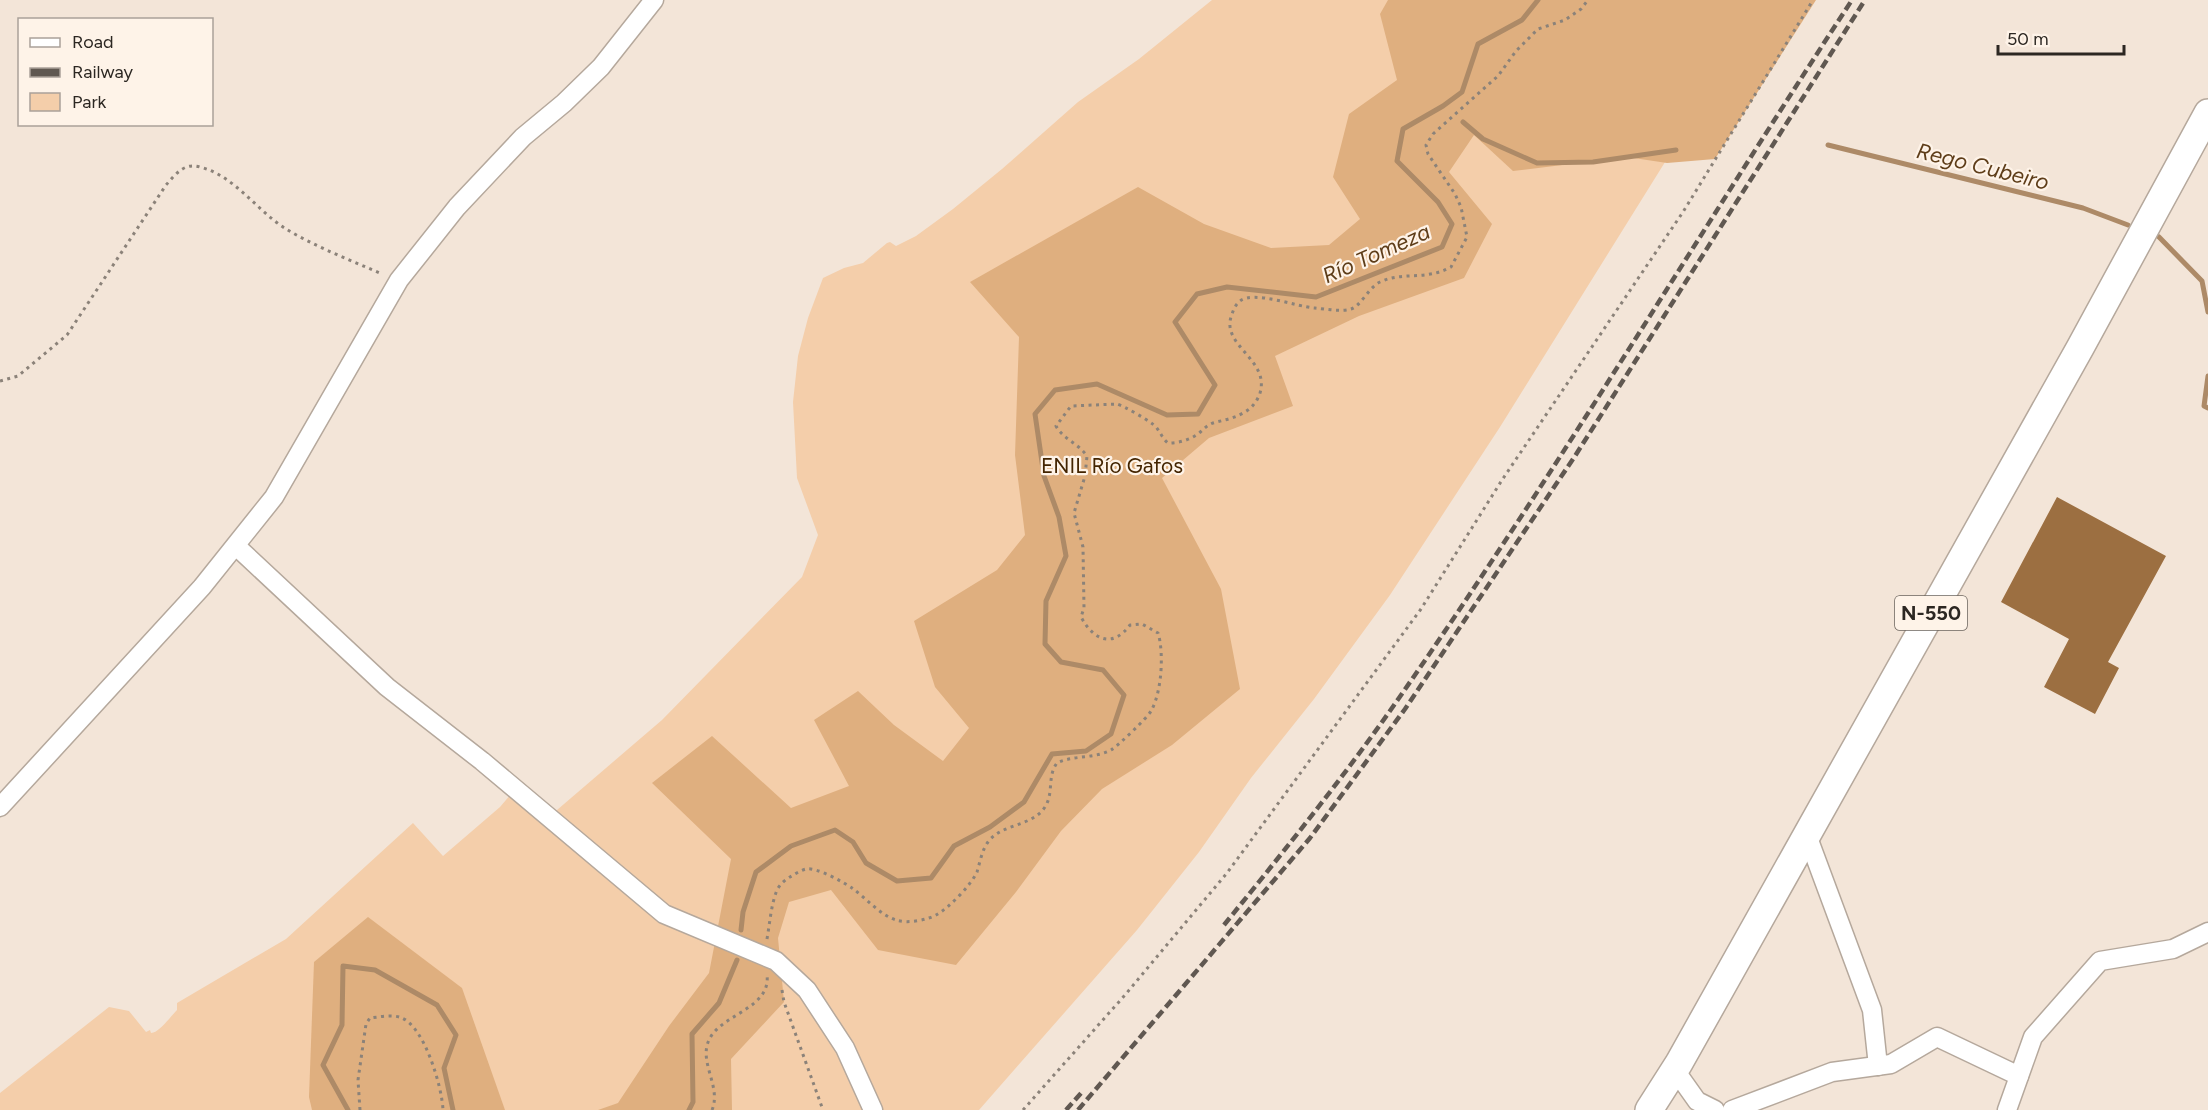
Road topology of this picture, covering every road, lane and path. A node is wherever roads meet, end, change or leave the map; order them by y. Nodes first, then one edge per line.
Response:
1 (654, 0) edge
2 (1588, 0) edge
3 (1813, 0) edge
4 (2208, 113) edge
5 (399, 280) junction
6 (0, 381) edge
7 (236, 546) junction
8 (0, 807) edge
9 (1807, 836) junction
10 (2205, 937) edge
11 (770, 958) junction
12 (1878, 1066) junction
13 (1675, 1070) junction
14 (2019, 1076) junction
15 (360, 1110) edge
16 (443, 1110) edge
17 (712, 1110) edge
18 (823, 1110) edge
19 (873, 1110) edge
20 (1023, 1110) edge
21 (1649, 1110) edge
22 (1715, 1110) edge
23 (1732, 1110) edge
24 (2007, 1110) edge

1 - 5 street
2 - 11 path
3 - 20 path
4 - 9 highway, N-550
5 - 6 path
5 - 7 street
7 - 8 street
7 - 11 street
9 - 12 street
9 - 13 highway, N-550
10 - 14 street
11 - 17 path
11 - 18 path
11 - 19 street
12 - 14 street
12 - 23 street
13 - 21 highway, N-550
13 - 22 street
14 - 24 street
15 - 16 path

